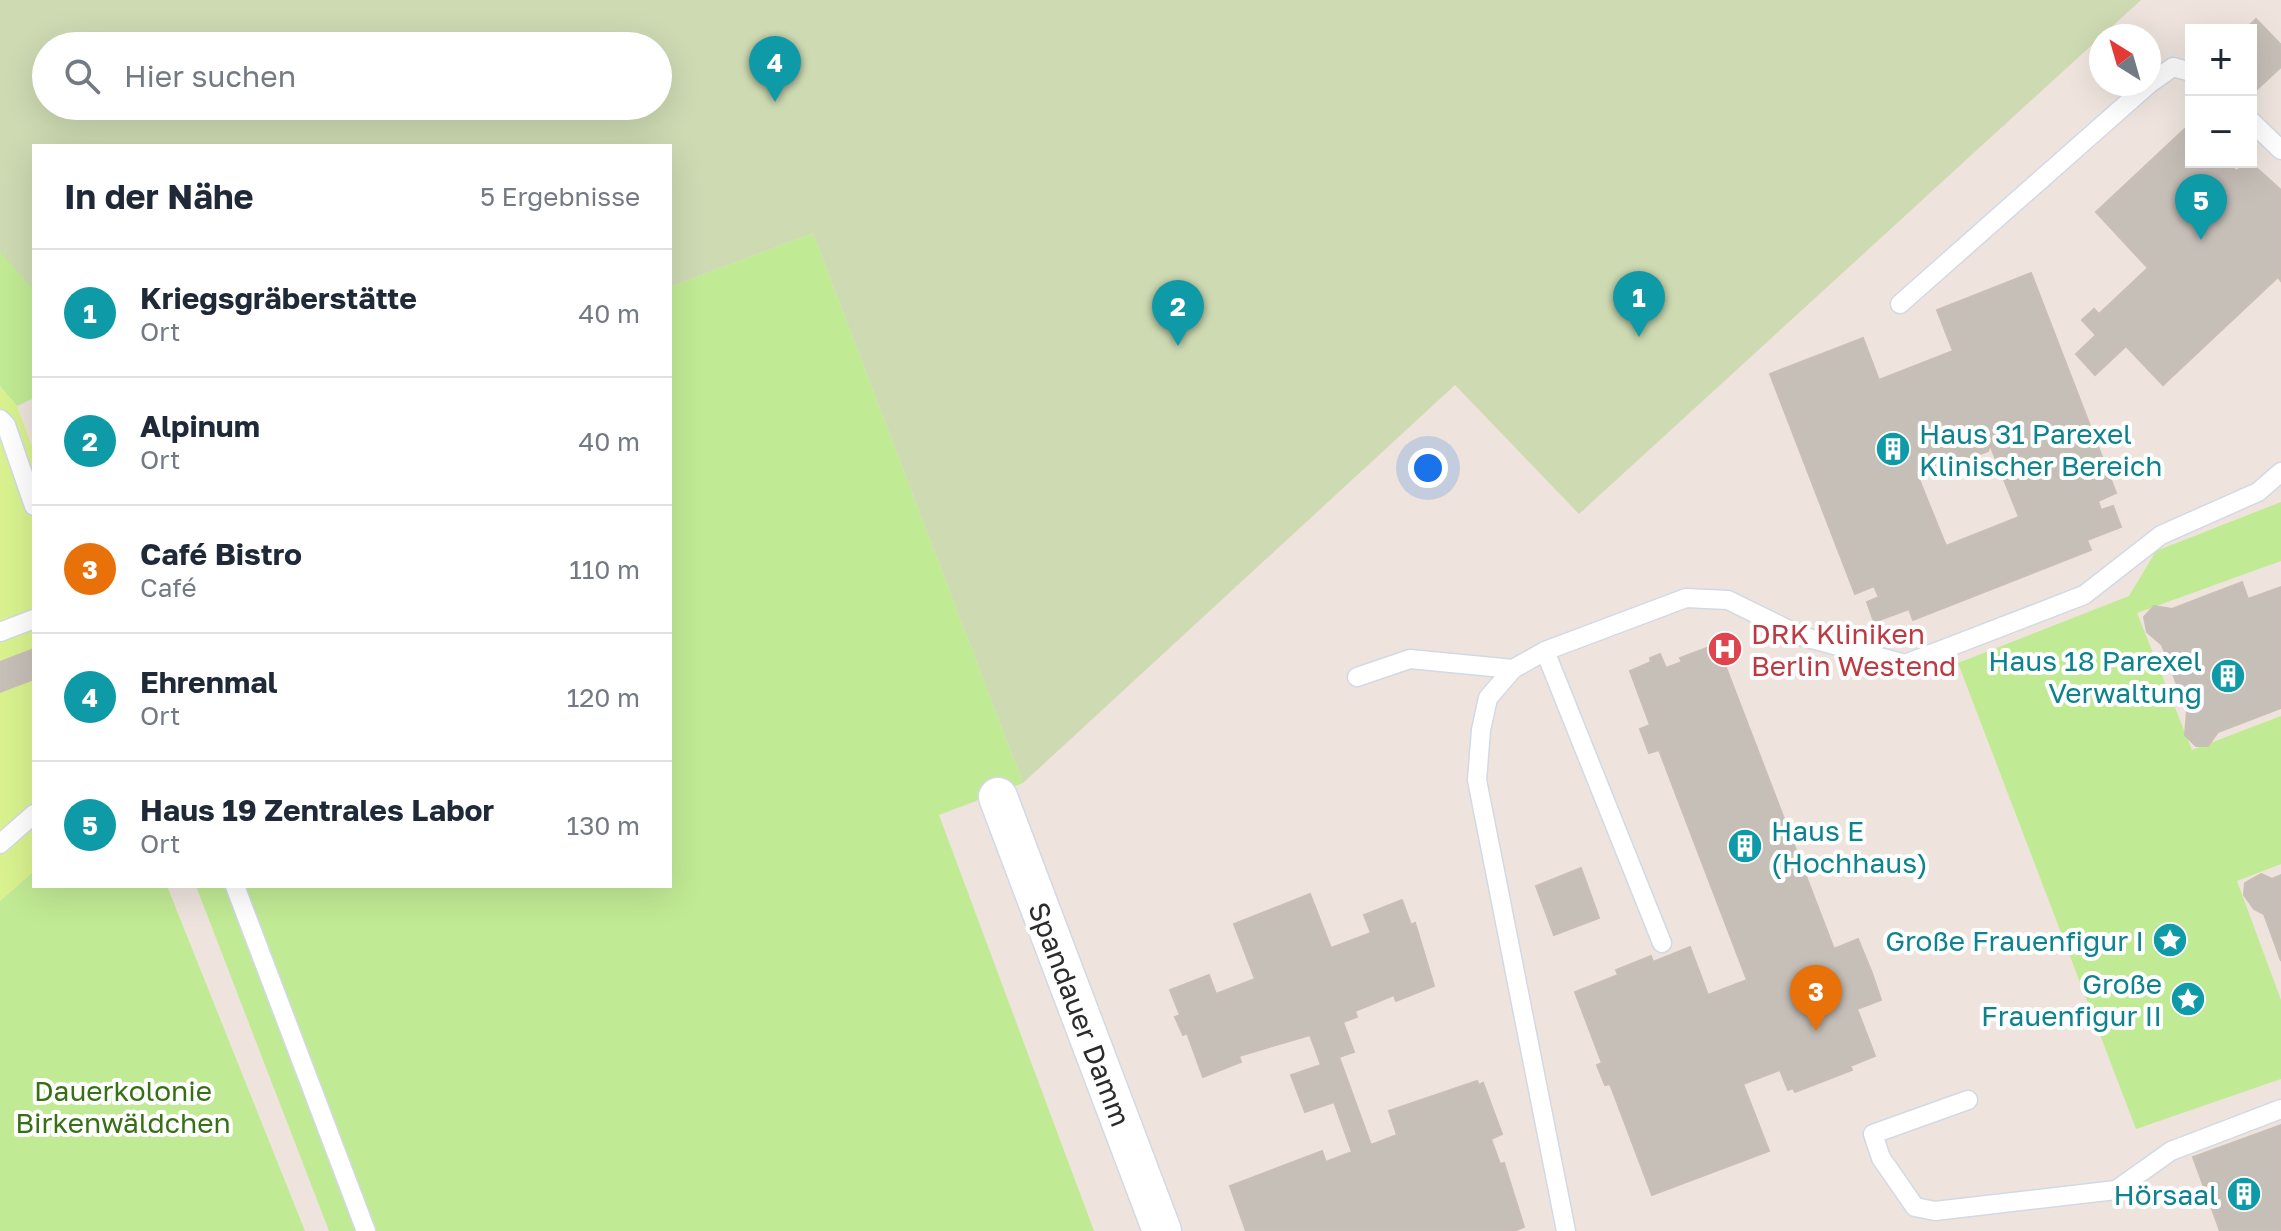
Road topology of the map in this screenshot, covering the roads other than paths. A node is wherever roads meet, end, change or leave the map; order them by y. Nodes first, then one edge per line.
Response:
1 (2185, 70) edge
2 (2161, 76) edge
3 (2135, 96) edge
4 (2257, 127) edge
5 (2281, 150) edge
6 (1900, 304) dead end
7 (0, 419) edge
8 (2281, 472) edge
9 (32, 500) edge
10 (32, 620) edge
11 (0, 632) edge
12 (1545, 651) junction
13 (1513, 669) junction
14 (1357, 677) dead end
15 (998, 797) dead end
16 (32, 816) edge
17 (0, 844) edge
18 (236, 888) edge
19 (1662, 943) dead end
20 (1968, 1100) dead end
21 (2281, 1109) edge
22 (366, 1231) edge
23 (1162, 1231) edge
24 (1566, 1231) edge

1 - 2 lane
3 - 6 lane
4 - 5 lane
7 - 9 lane
8 - 12 lane
10 - 11 lane
12 - 13 lane
12 - 19 lane
13 - 14 lane
13 - 24 lane
15 - 23 street, Spandauer Damm
16 - 17 lane
18 - 22 lane
20 - 21 lane

